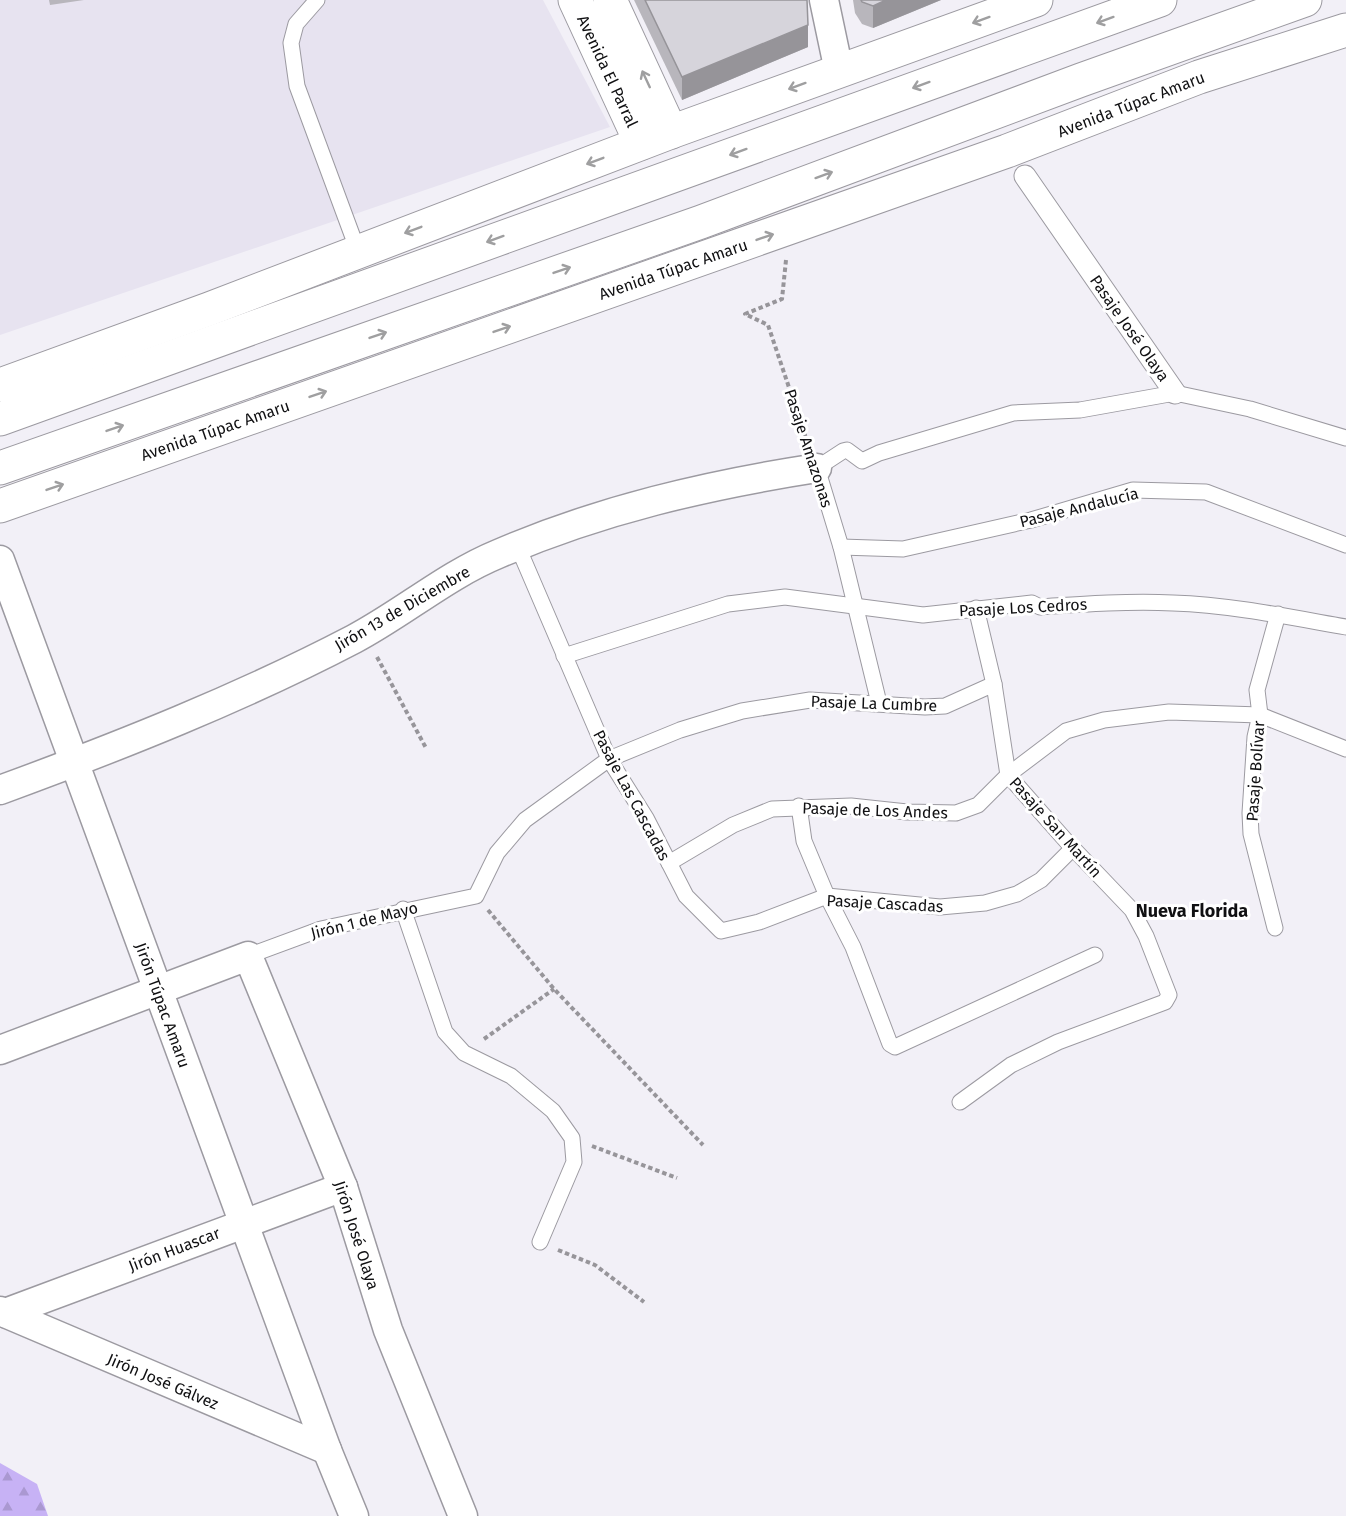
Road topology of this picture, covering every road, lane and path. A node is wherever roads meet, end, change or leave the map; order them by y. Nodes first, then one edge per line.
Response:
1 (317, 0) edge
2 (575, 0) edge
3 (610, 0) edge
4 (824, 0) edge
5 (1036, 0) edge
6 (1160, 0) edge
7 (1305, 0) edge
8 (1346, 30) edge
9 (839, 71) junction
10 (656, 137) junction
11 (1024, 176) dead end
12 (785, 230) junction
13 (358, 251) junction
14 (0, 385) edge
15 (1175, 393) junction
16 (0, 419) edge
17 (1346, 438) edge
18 (0, 468) edge
19 (817, 468) junction
20 (0, 506) edge
21 (1346, 545) edge
22 (518, 547) junction
23 (841, 547) junction
24 (0, 560) edge
25 (857, 605) junction
26 (976, 608) junction
27 (1278, 614) junction
28 (1346, 627) edge
29 (364, 633) junction
30 (564, 656) junction
31 (994, 684) junction
32 (879, 703) junction
33 (1260, 715) junction
34 (426, 748) dead end
35 (1346, 749) edge
36 (609, 759) junction
37 (74, 763) junction
38 (1008, 775) junction
39 (0, 790) edge
40 (799, 806) junction
41 (1073, 848) junction
42 (669, 863) junction
43 (476, 896) junction
44 (827, 896) junction
45 (403, 909) junction
46 (1275, 928) dead end
47 (721, 931) joint
48 (1095, 955) dead end
49 (248, 956) junction
50 (554, 989) junction
51 (158, 990) junction
52 (0, 1050) edge
53 (464, 1053) junction
54 (960, 1102) dead end
55 (572, 1138) junction
56 (703, 1145) dead end
57 (677, 1178) dead end
58 (343, 1187) junction
59 (243, 1223) junction
60 (540, 1242) joint
61 (644, 1302) dead end
62 (2, 1312) edge
63 (327, 1450) junction
64 (354, 1516) edge
65 (463, 1516) edge

1 - 13 lane
2 - 10 main road, Avenida El Parral
10 -> 3 main road, Avenida El Parral
4 - 9 street
5 -> 9 main road
6 -> 16 main road
18 -> 7 main road
8 - 12 main road, Avenida Túpac Amaru
9 -> 10 main road
10 -> 13 main road
11 - 15 street, Pasaje José Olaya
12 - 19 path, Pasaje Amazonas
20 -> 12 main road, Avenida Túpac Amaru
13 - 14 main road
15 - 17 lane, Pasaje José Olaya
15 - 19 lane
19 - 22 street, Jirón 13 de Diciembre
19 - 23 lane, Pasaje Amazonas
21 - 23 lane, Pasaje Andalucía
22 - 29 street, Jirón 13 de Diciembre
22 - 30 lane, Pasaje Las Cascadas
23 - 25 lane, Pasaje Amazonas
24 - 37 street, Jirón Túpac Amaru
25 - 26 lane, Pasaje Los Cedros
25 - 30 lane, Pasaje Los Cedros
25 - 32 lane, Pasaje Amazonas
26 - 27 lane, Pasaje Los Cedros
26 - 31 lane, Pasaje San Martín
27 - 28 lane, Pasaje Los Cedros
27 - 33 lane, Pasaje Bolívar
29 - 34 path
29 - 37 street, Jirón 13 de Diciembre
30 - 36 lane, Pasaje Las Cascadas
31 - 32 lane, Pasaje La Cumbre
31 - 38 lane, Pasaje San Martín
32 - 36 lane, Pasaje La Cumbre
33 - 35 lane, Pasaje de Los Andes
33 - 38 lane, Pasaje de Los Andes
33 - 46 lane, Pasaje Bolívar
36 - 42 lane, Pasaje Las Cascadas
36 - 43 lane
37 - 39 street, Jirón 13 de Diciembre
37 - 51 street, Jirón Túpac Amaru
38 - 40 lane, Pasaje de Los Andes
38 - 41 lane, Pasaje San Martín
40 - 42 lane, Pasaje de Los Andes
40 - 44 lane
41 - 44 lane, Pasaje Cascadas
41 - 54 lane, Pasaje San Martín
42 - 47 lane, Pasaje Las Cascadas
43 - 45 lane, Jirón 1 de Mayo
43 - 50 path
44 - 47 lane, Pasaje Cascadas
44 - 48 lane
45 - 49 lane, Jirón 1 de Mayo
45 - 53 lane
49 - 51 street, Jirón 1 de Mayo
49 - 58 street, Jirón José Olaya
50 - 53 path
50 - 56 path
51 - 52 street, Jirón 1 de Mayo
51 - 59 street, Jirón Túpac Amaru
53 - 55 lane
55 - 57 path
55 - 60 lane
58 - 59 street, Jirón Huascar
58 - 65 street, Jirón José Olaya
59 - 62 street, Jirón Huascar
59 - 63 street, Jirón Túpac Amaru
60 - 61 path
62 - 63 street, Jirón José Gálvez
63 - 64 street, Jirón Túpac Amaru

